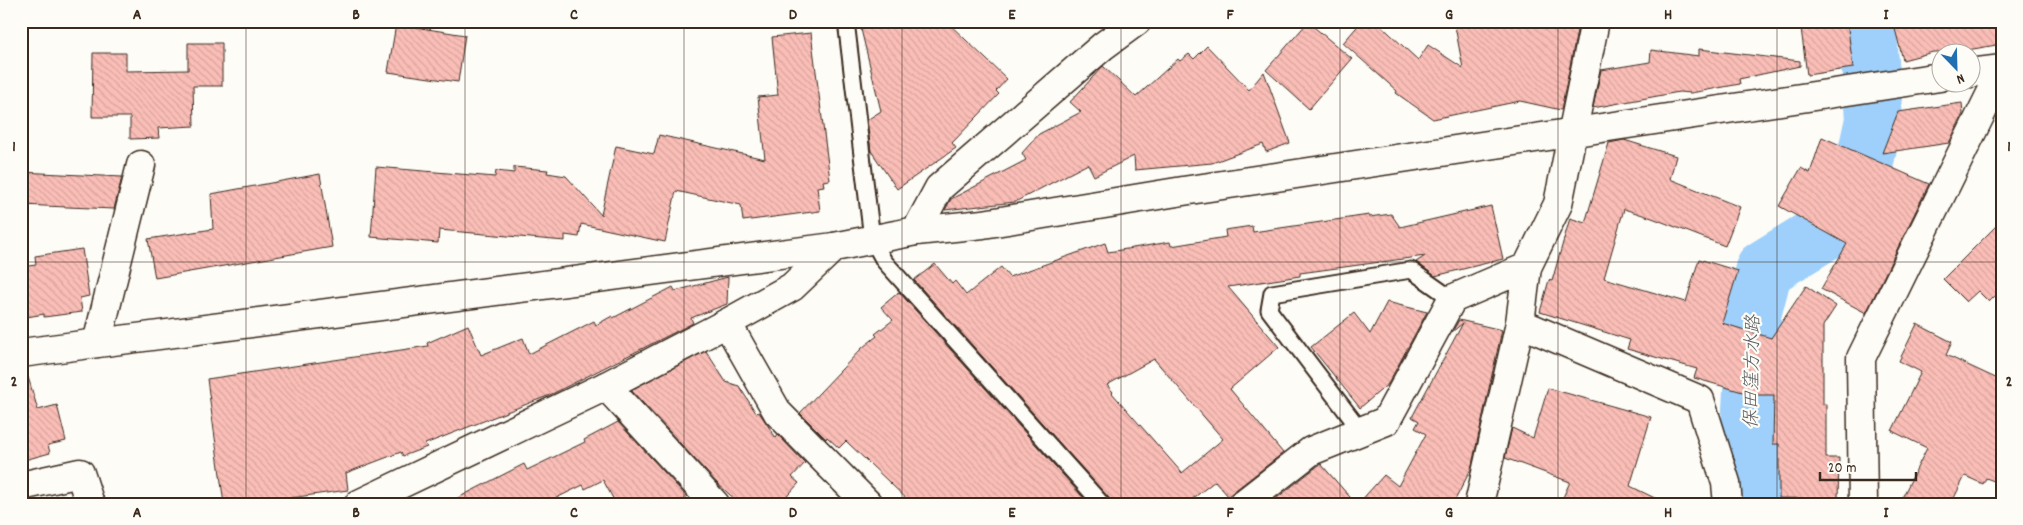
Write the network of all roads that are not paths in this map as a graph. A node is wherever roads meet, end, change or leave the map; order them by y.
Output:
1 (846, 21) edge
2 (1137, 21) edge
3 (1595, 21) edge
4 (2002, 70) edge
5 (1980, 72) edge
6 (1930, 79) edge
7 (1572, 131) junction
8 (142, 165) dead end
9 (916, 232) junction
10 (872, 239) junction
11 (834, 247) junction
12 (1527, 268) junction
13 (1452, 299) junction
14 (727, 323) junction
15 (1520, 323) junction
16 (97, 343) junction
17 (21, 352) edge
18 (606, 386) junction
19 (1361, 431) junction
20 (21, 486) edge
21 (710, 502) edge
22 (90, 504) edge
23 (359, 504) edge
24 (868, 504) edge
25 (1102, 504) edge
26 (1244, 504) edge
27 (1479, 504) edge
28 (1728, 504) edge
29 (1863, 504) edge

1 - 10 lane
2 - 9 street
3 - 7 street
4 - 5 street
4 - 29 street
6 - 7 street
7 - 9 street
7 - 12 street
8 - 16 street
9 - 10 street
10 - 11 street
10 - 25 lane
11 - 14 street
11 - 16 street
12 - 13 street
12 - 15 street
13 - 19 street
13 - 19 lane
14 - 18 street
14 - 24 street
15 - 27 street
15 - 28 street
16 - 17 street
18 - 21 street
18 - 23 street
19 - 26 street
20 - 22 street

